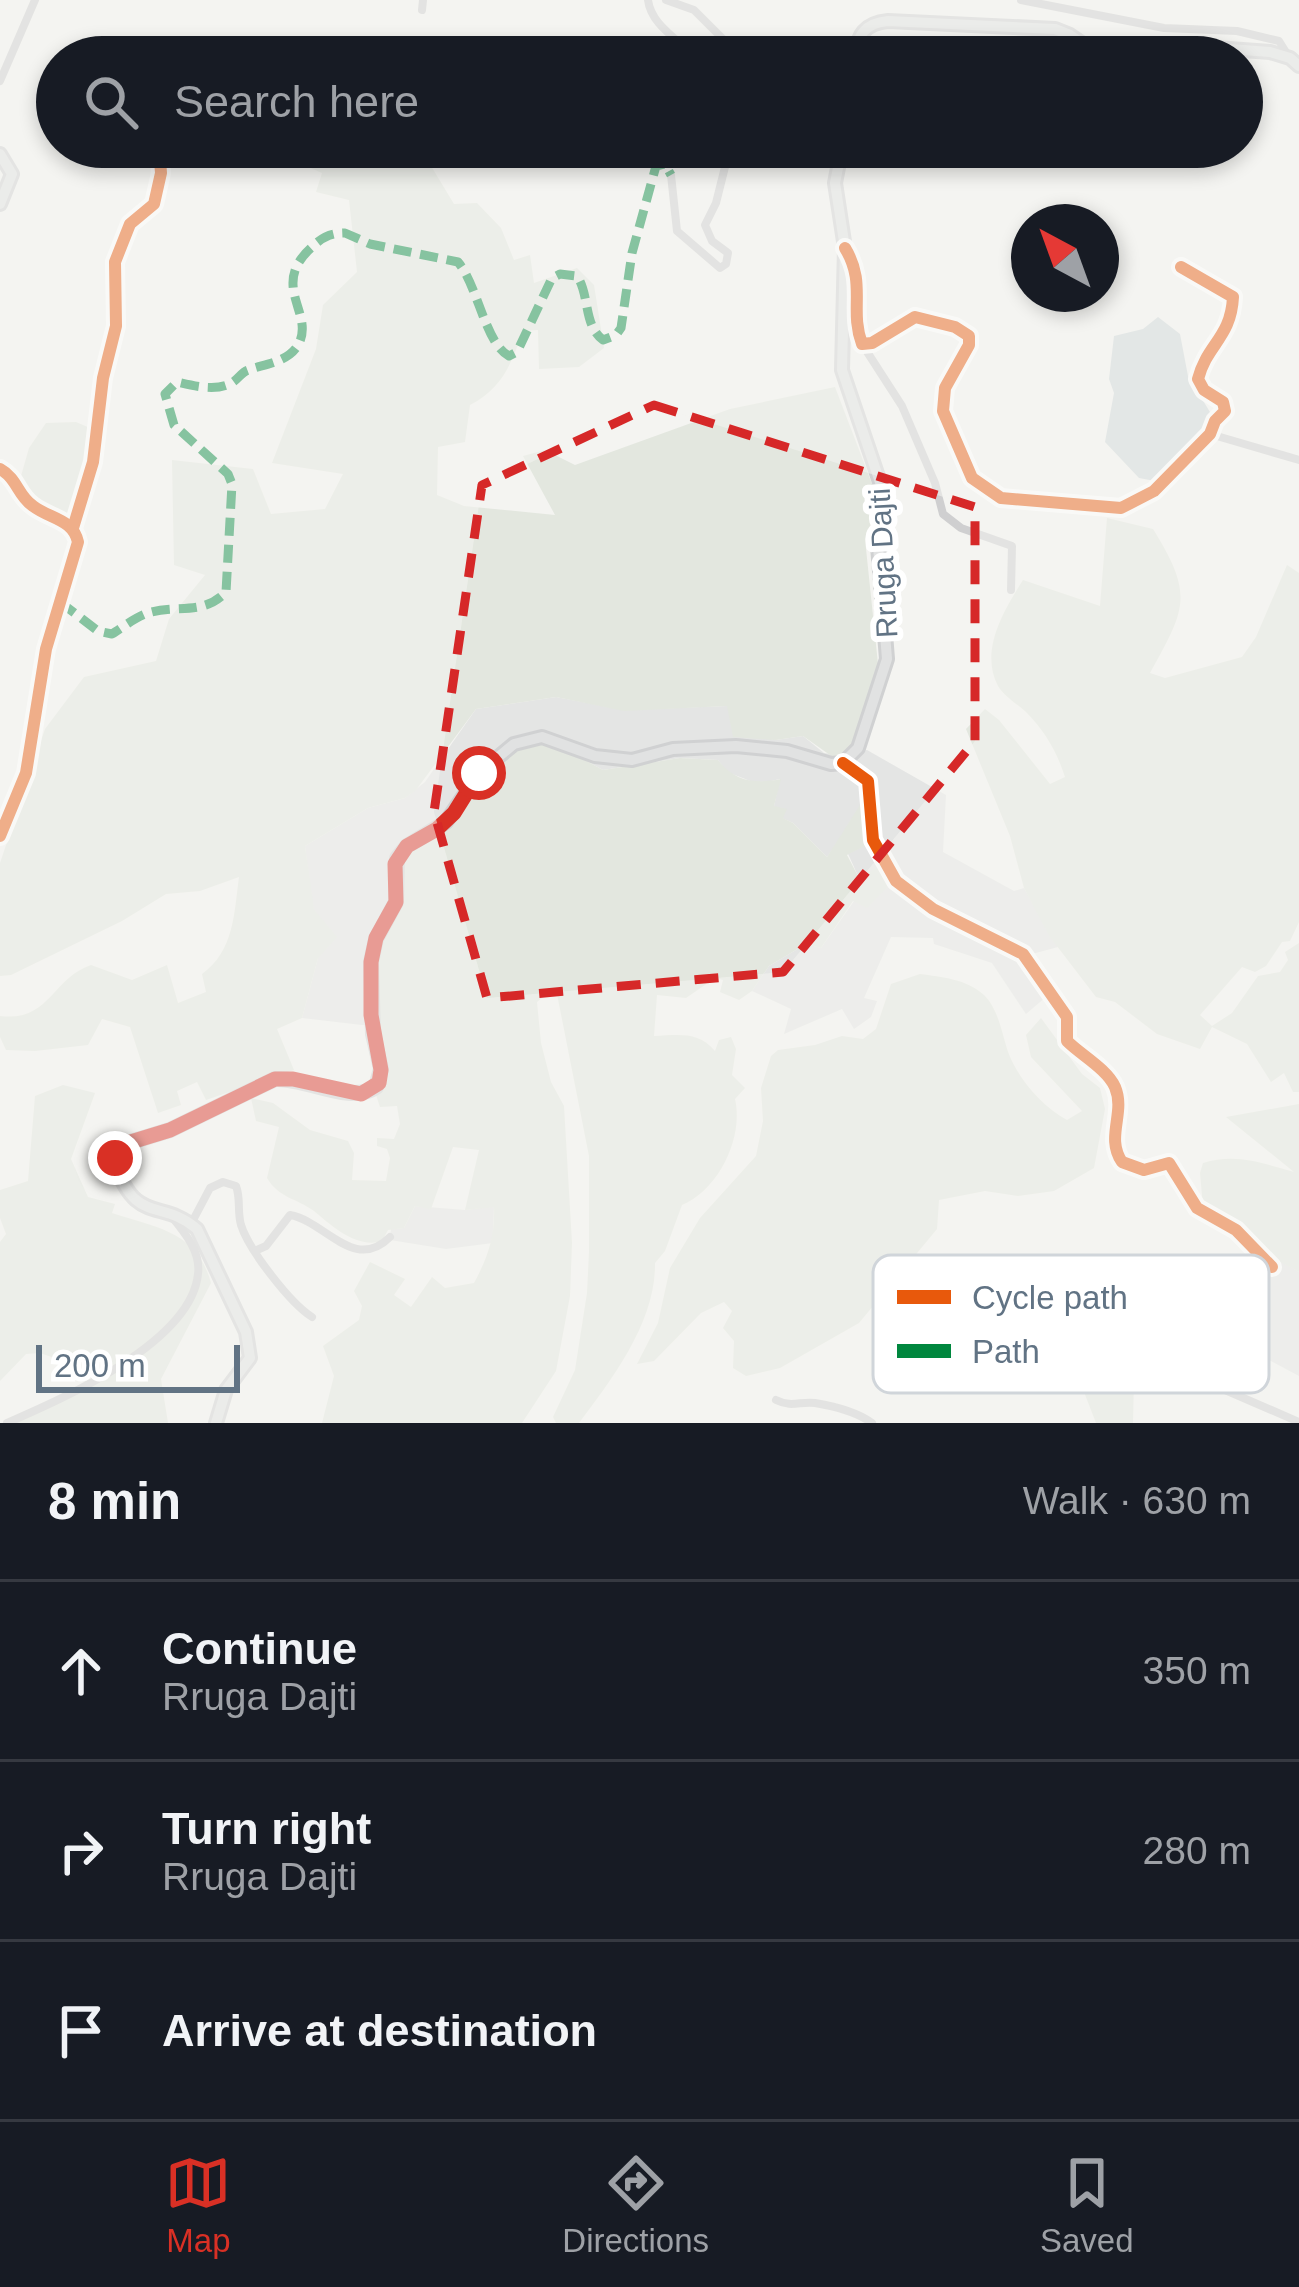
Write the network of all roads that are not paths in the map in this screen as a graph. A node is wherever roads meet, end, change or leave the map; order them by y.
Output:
1 (35, 0) edge
2 (648, 0) edge
3 (666, 0) edge
4 (1022, 0) edge
5 (670, 36) edge
6 (720, 36) edge
7 (860, 36) edge
8 (1071, 36) edge
9 (1258, 36) edge
10 (1263, 37) edge
11 (1263, 51) edge
12 (1294, 62) edge
13 (0, 80) edge
14 (0, 154) edge
15 (160, 168) edge
16 (725, 168) edge
17 (838, 168) edge
18 (671, 176) dead end
19 (0, 204) edge
20 (845, 248) junction
21 (1181, 267) dead end
22 (862, 344) junction
23 (1210, 434) junction
24 (1299, 460) edge
25 (4, 472) edge
26 (0, 488) edge
27 (73, 528) junction
28 (1011, 590) dead end
29 (843, 764) junction
30 (0, 836) edge
31 (172, 1216) junction
32 (191, 1223) junction
33 (390, 1237) dead end
34 (188, 1238) junction
35 (257, 1250) junction
36 (1260, 1255) edge
37 (1269, 1264) edge
38 (1272, 1267) dead end
39 (312, 1317) dead end
40 (1233, 1393) edge
41 (776, 1400) dead end
42 (860, 1416) junction
43 (1299, 1422) edge
44 (7, 1423) edge
45 (216, 1423) edge
46 (848, 1423) edge
47 (872, 1423) edge

1 - 13 street
2 - 5 street
3 - 6 street
4 - 9 street
7 - 8 main road
10 - 12 street
11 - 12 main road
14 - 19 main road
15 - 27 street
16 - 18 street
17 - 20 main road, Rruga Dajti
20 - 22 street
20 - 29 main road, Rruga Dajti
21 - 23 street
22 - 23 street
22 - 28 street
23 - 24 street
25 - 26 street
25 - 27 main road
27 - 30 main road
29 - 31 main road
29 - 36 street
31 - 32 main road
31 - 34 street
32 - 34 street
32 - 35 street
32 - 45 main road
33 - 35 street
34 - 44 street
35 - 39 street
37 - 38 street
40 - 43 street
41 - 42 street
42 - 46 street
42 - 47 street

